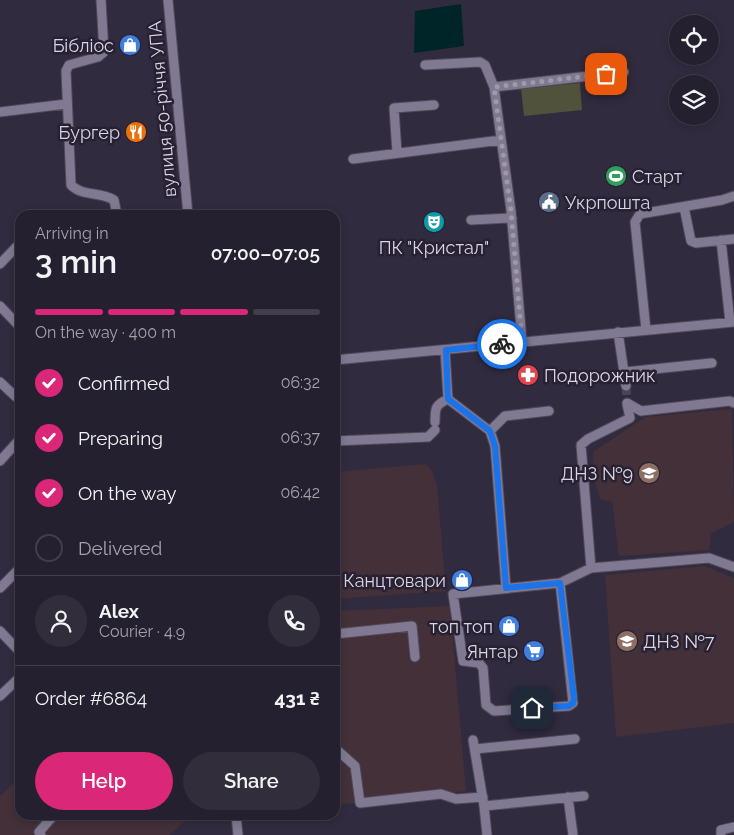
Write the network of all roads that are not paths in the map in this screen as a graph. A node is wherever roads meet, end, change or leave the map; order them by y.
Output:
1 (101, 0) edge
2 (168, 0) edge
3 (424, 65) dead end
4 (624, 72) dead end
5 (494, 87) junction
6 (66, 104) junction
7 (434, 105) dead end
8 (0, 112) edge
9 (501, 140) junction
10 (397, 153) junction
11 (353, 159) dead end
12 (734, 196) edge
13 (684, 207) junction
14 (114, 210) edge
15 (188, 210) edge
16 (512, 218) junction
17 (471, 220) dead end
18 (734, 239) edge
19 (721, 240) junction
20 (15, 248) edge
21 (0, 264) edge
22 (0, 306) edge
23 (15, 322) edge
24 (732, 322) edge
25 (646, 330) junction
26 (618, 332) junction
27 (522, 341) junction
28 (446, 350) junction
29 (340, 360) edge
30 (712, 363) dead end
31 (625, 372) junction
32 (0, 382) edge
33 (626, 386) tunnel mouth
34 (15, 394) edge
35 (448, 399) junction
36 (734, 403) edge
37 (549, 412) dead end
38 (490, 431) junction
39 (340, 441) edge
40 (15, 444) edge
41 (0, 460) edge
42 (734, 567) edge
43 (591, 568) junction
44 (15, 573) edge
45 (560, 583) junction
46 (0, 588) edge
47 (506, 588) junction
48 (0, 631) edge
49 (340, 633) edge
50 (15, 647) edge
51 (415, 657) dead end
52 (15, 682) edge
53 (0, 696) edge
54 (575, 739) dead end
55 (340, 752) edge
56 (584, 796) dead end
57 (568, 797) junction
58 (484, 801) junction
59 (50, 820) edge
60 (236, 820) edge
61 (734, 827) edge
62 (41, 835) edge
63 (238, 835) edge
64 (487, 835) edge
65 (573, 835) edge
66 (721, 835) edge

1 - 6 street
2 - 15 street, вулиця 50-річчя УПА
3 - 5 street
4 - 5 street
5 - 9 street
6 - 8 street
6 - 14 street
7 - 10 street
9 - 10 street
9 - 16 street
10 - 11 street
12 - 13 street
13 - 19 street
13 - 25 street
16 - 17 street
16 - 27 street
18 - 19 street
19 - 24 street
20 - 21 street
22 - 23 street
24 - 25 street
25 - 26 street
26 - 27 street
26 - 31 street
27 - 28 street
28 - 29 street
28 - 35 street
30 - 31 street
31 - 33 street
32 - 34 street
35 - 38 street
35 - 39 street
36 - 43 street
37 - 38 street
38 - 47 street
40 - 41 street
42 - 43 street
43 - 45 street
44 - 46 street
45 - 47 street
45 - 47 street
48 - 50 street
49 - 51 street
52 - 53 street
54 - 58 street
55 - 58 street
56 - 57 street
57 - 58 street
57 - 65 street
58 - 64 street
59 - 62 street
60 - 63 street
61 - 66 street

